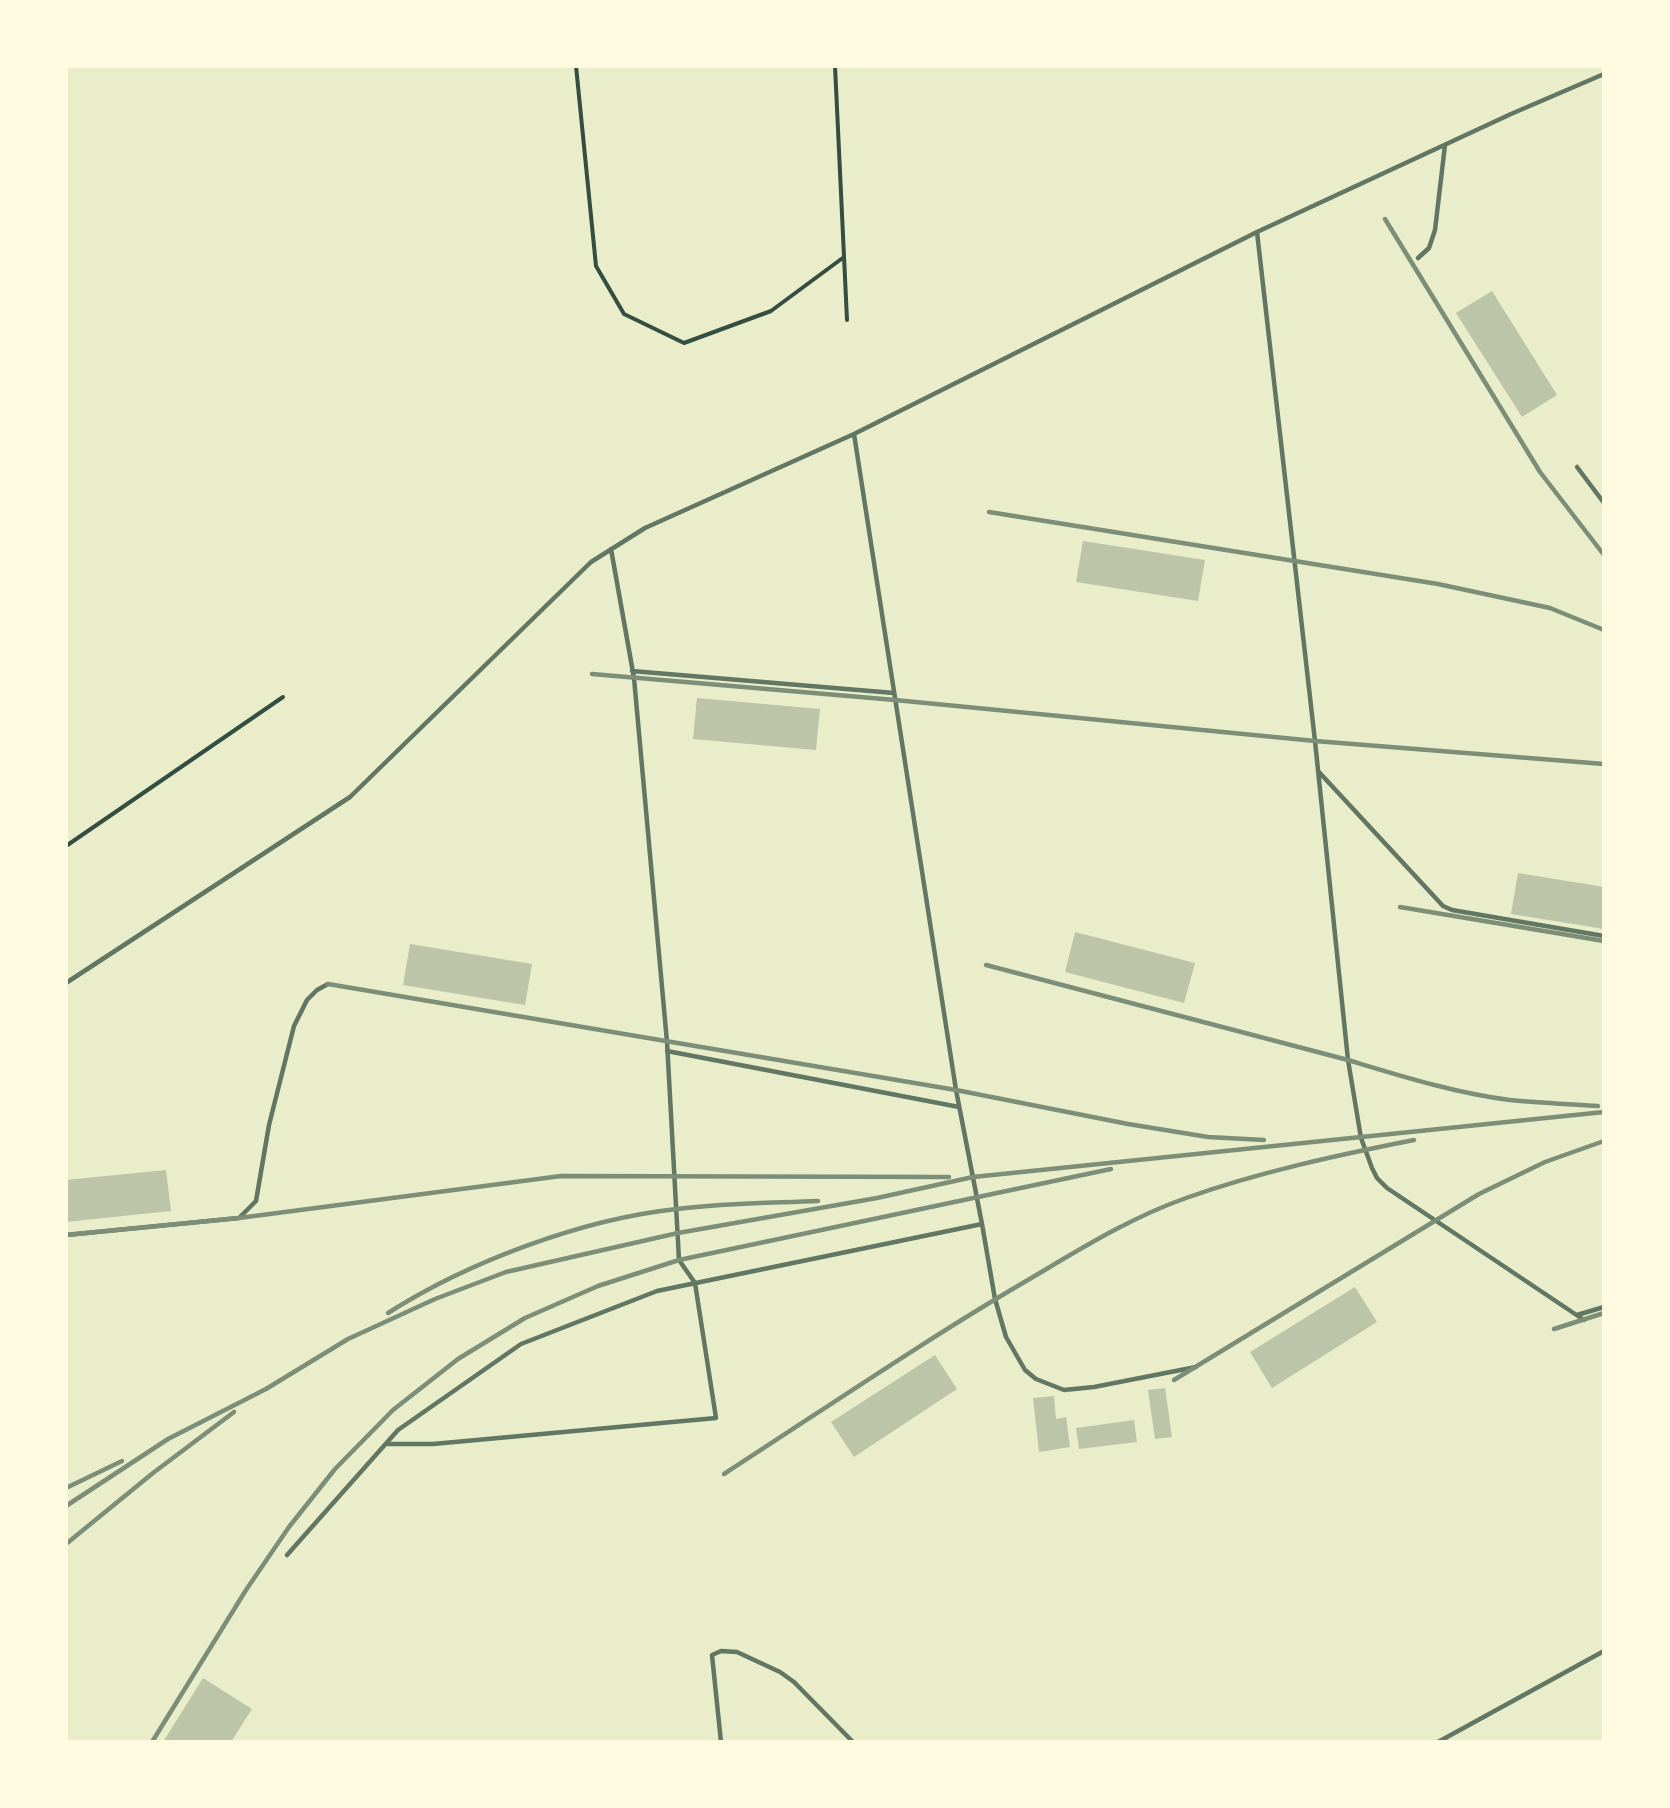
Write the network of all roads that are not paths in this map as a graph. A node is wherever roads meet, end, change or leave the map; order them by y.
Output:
1 (1604, 74) edge
2 (1445, 145) junction
3 (1257, 232) junction
4 (1418, 258) dead end
5 (854, 434) junction
6 (1577, 467) dead end
7 (1604, 503) edge
8 (611, 549) junction
9 (632, 671) junction
10 (894, 693) junction
11 (1318, 771) junction
12 (1604, 936) edge
13 (66, 983) edge
14 (328, 984) dead end
15 (667, 1052) junction
16 (959, 1107) junction
17 (982, 1224) junction
18 (66, 1235) edge
19 (695, 1283) junction
20 (1604, 1306) edge
21 (1577, 1316) junction
22 (1584, 1320) dead end
23 (1196, 1367) dead end
24 (387, 1444) junction
25 (287, 1555) dead end
26 (1604, 1651) edge
27 (721, 1742) edge
28 (853, 1742) edge
29 (1438, 1742) edge

1 - 2 lane
2 - 3 lane
2 - 4 lane
3 - 5 lane
3 - 11 lane
5 - 8 lane
5 - 10 lane
6 - 7 lane
8 - 9 lane
8 - 13 lane
9 - 10 lane
9 - 15 lane
10 - 16 lane
11 - 12 lane
11 - 21 lane
14 - 18 lane
15 - 16 lane
15 - 19 lane
16 - 17 lane
17 - 19 lane
17 - 23 lane
19 - 24 lane
19 - 24 lane
20 - 21 lane
21 - 22 lane
24 - 25 lane
26 - 29 lane
27 - 28 lane

